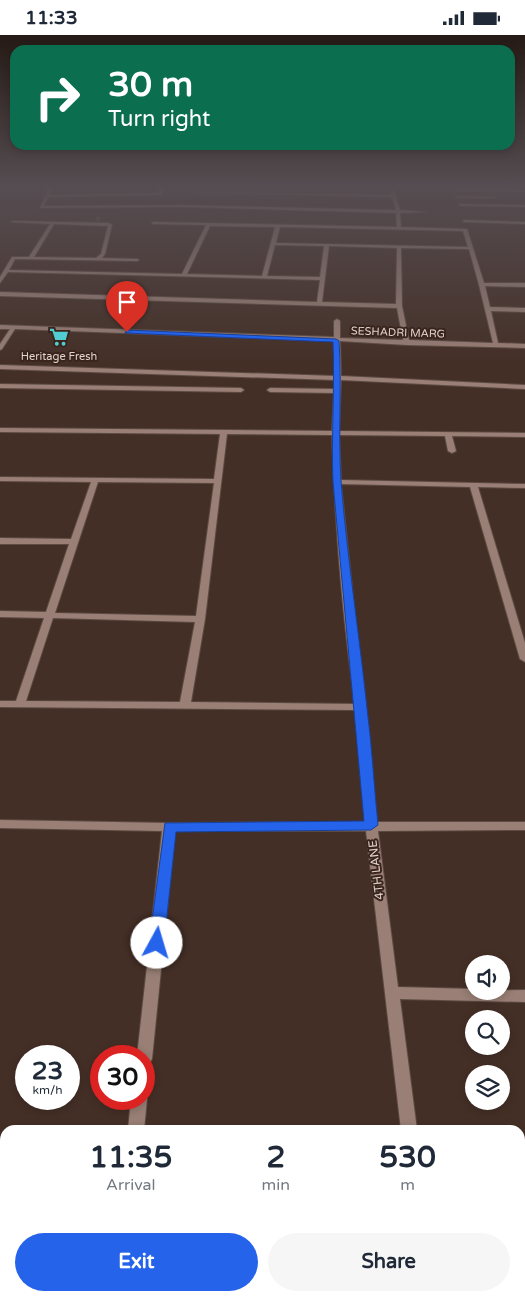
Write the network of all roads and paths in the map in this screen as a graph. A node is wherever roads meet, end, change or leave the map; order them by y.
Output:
1 (37, 247) edge
2 (105, 247) edge
3 (197, 247) edge
4 (272, 247) edge
5 (327, 247) edge
6 (399, 247) edge
7 (437, 247) edge
8 (470, 248) joint
9 (30, 258) junction
10 (97, 260) junction
11 (137, 260) dead end
12 (6, 271) junction
13 (184, 275) junction
14 (264, 278) junction
15 (322, 279) junction
16 (0, 282) edge
17 (482, 284) junction
18 (525, 285) edge
19 (0, 294) edge
20 (319, 303) junction
21 (399, 306) junction
22 (488, 309) junction
23 (525, 310) edge
24 (337, 321) dead end
25 (0, 327) edge
26 (14, 327) junction
27 (336, 341) junction
28 (407, 343) junction
29 (496, 345) junction
30 (525, 346) edge
31 (0, 348) edge
32 (0, 367) edge
33 (338, 378) junction
34 (90, 379) junction
35 (0, 387) edge
36 (525, 387) edge
37 (270, 390) dead end
38 (242, 391) dead end
39 (338, 391) junction
40 (0, 430) edge
41 (224, 432) junction
42 (335, 432) junction
43 (448, 434) junction
44 (525, 435) edge
45 (452, 451) dead end
46 (0, 479) edge
47 (95, 480) junction
48 (218, 481) junction
49 (337, 482) junction
50 (473, 485) junction
51 (525, 486) edge
52 (0, 541) edge
53 (74, 542) junction
54 (0, 614) edge
55 (49, 615) junction
56 (200, 619) junction
57 (525, 659) edge
58 (0, 704) edge
59 (20, 704) junction
60 (185, 706) junction
61 (361, 707) junction
62 (0, 824) edge
63 (371, 825) junction
64 (525, 826) edge
65 (170, 827) junction
66 (391, 993) junction
67 (525, 996) edge
68 (146, 1045) edge
69 (138, 1110) edge
70 (136, 1125) edge
71 (408, 1125) edge

1 - 9 street
2 - 10 street
3 - 13 street
4 - 14 street
5 - 15 street
6 - 21 street
7 - 8 street
8 - 17 street
9 - 10 street
9 - 12 street
10 - 11 street
12 - 13 street
12 - 16 street
13 - 14 street
14 - 15 street
15 - 20 street
17 - 18 street
17 - 22 street
19 - 20 street
20 - 21 street
21 - 28 street
22 - 23 street
22 - 29 street
24 - 27 street, 4TH LANE
25 - 26 street, SESHADRI MARG
26 - 27 street, SESHADRI MARG
26 - 31 street
27 - 28 street, SESHADRI MARG
27 - 33 street, 4TH LANE
28 - 29 street, SESHADRI MARG
29 - 30 street, SESHADRI MARG
32 - 34 street
33 - 34 street
33 - 36 street
33 - 39 street, 4TH LANE
34 - 35 street
34 - 38 street
37 - 39 street
39 - 42 street, 4TH LANE
40 - 41 street
41 - 42 street
41 - 48 street
42 - 43 street
42 - 49 street, 4TH LANE
43 - 44 street
43 - 45 street
46 - 47 street
47 - 48 street
47 - 53 street
48 - 56 street
49 - 50 street
49 - 61 street, 4TH LANE
50 - 51 street
50 - 57 street
52 - 53 street
53 - 55 street
54 - 55 street
55 - 56 street
55 - 59 street
56 - 60 street
58 - 59 street
59 - 60 street
60 - 61 street
61 - 63 street, 4TH LANE
62 - 65 street
63 - 64 street
63 - 65 street
63 - 66 street, 4TH LANE
65 - 68 street
66 - 67 street
66 - 71 street, 4TH LANE
69 - 70 street

